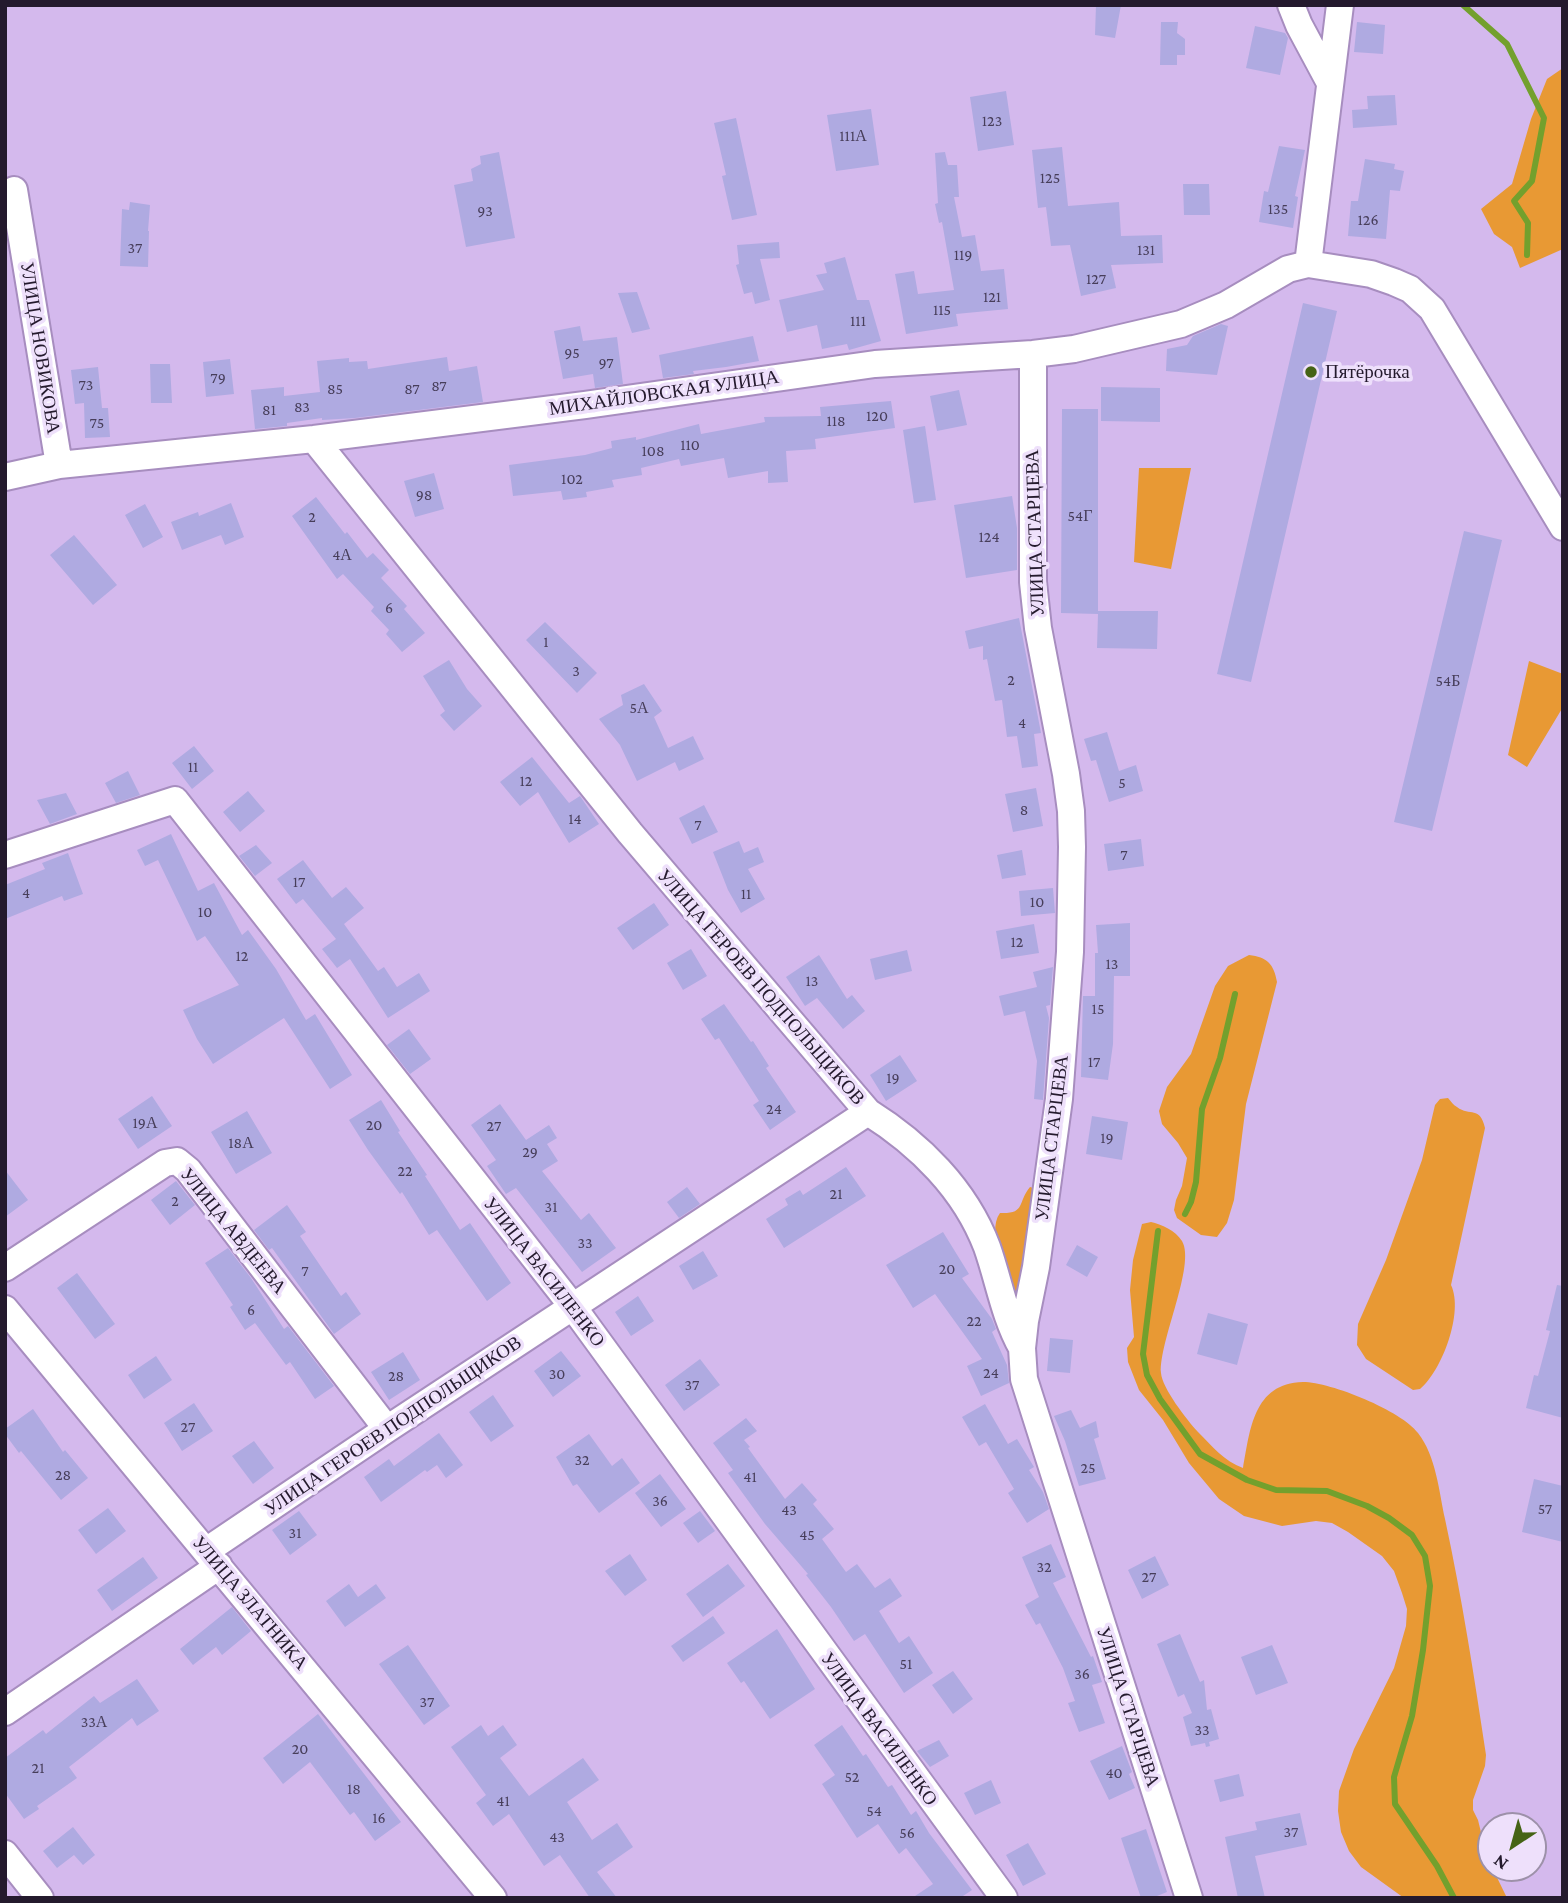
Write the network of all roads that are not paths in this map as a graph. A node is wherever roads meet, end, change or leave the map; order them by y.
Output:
1 (1291, 5) edge
2 (1340, 5) edge
3 (1329, 80) junction
4 (14, 190) dead end
5 (1308, 264) junction
6 (1032, 354) junction
7 (314, 439) junction
8 (59, 465) junction
9 (5, 477) edge
10 (1563, 527) edge
11 (5, 855) edge
12 (868, 1112) junction
13 (5, 1268) edge
14 (572, 1307) junction
15 (5, 1310) edge
16 (1022, 1348) junction
17 (387, 1429) junction
18 (213, 1559) junction
19 (5, 1712) edge
20 (5, 1854) edge
21 (40, 1898) edge
22 (493, 1898) edge
23 (1004, 1898) edge
24 (1189, 1898) edge

1 - 3 street
2 - 3 street
3 - 5 street
4 - 8 street, УЛИЦА НОВИКОВА
5 - 6 street, МИХАЙЛОВСКАЯ УЛИЦА
5 - 10 street, МИХАЙЛОВСКАЯ УЛИЦА
6 - 7 street, МИХАЙЛОВСКАЯ УЛИЦА
6 - 16 street, УЛИЦА СТАРЦЕВА
7 - 8 street, МИХАЙЛОВСКАЯ УЛИЦА
7 - 12 street, УЛИЦА ГЕРОЕВ ПОДПОЛЬЩИКОВ
8 - 9 street, МИХАЙЛОВСКАЯ УЛИЦА
11 - 14 street, УЛИЦА ВАСИЛЕНКО
12 - 14 street, УЛИЦА ГЕРОЕВ ПОДПОЛЬЩИКОВ
12 - 16 street
13 - 17 street, УЛИЦА АВДЕЕВА
14 - 17 street, УЛИЦА ГЕРОЕВ ПОДПОЛЬЩИКОВ
14 - 23 street, УЛИЦА ВАСИЛЕНКО
15 - 18 street, УЛИЦА ЗЛАТНИКА
16 - 24 street, УЛИЦА СТАРЦЕВА
17 - 18 street, УЛИЦА ГЕРОЕВ ПОДПОЛЬЩИКОВ
18 - 19 street, УЛИЦА ГЕРОЕВ ПОДПОЛЬЩИКОВ
18 - 22 street, УЛИЦА ЗЛАТНИКА
20 - 21 street

